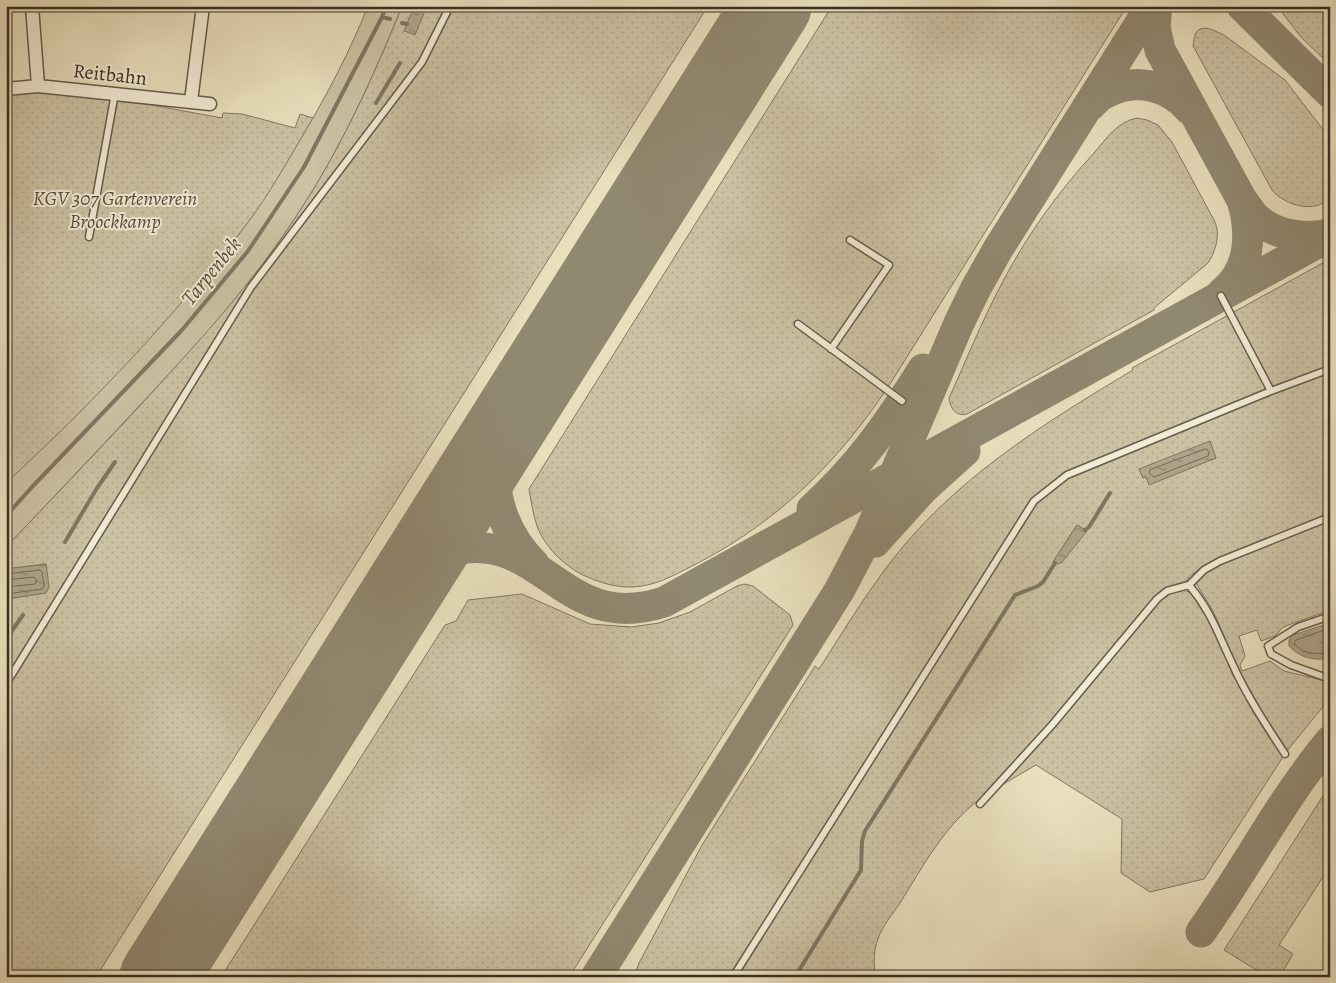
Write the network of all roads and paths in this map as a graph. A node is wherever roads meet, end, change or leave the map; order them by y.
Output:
1 (32, 6) edge
2 (202, 6) edge
3 (450, 6) edge
4 (38, 86) junction
5 (6, 88) edge
6 (115, 93) junction
7 (191, 101) junction
8 (210, 104) dead end
9 (90, 237) dead end
10 (850, 240) dead end
11 (1220, 296) dead end
12 (798, 324) dead end
13 (831, 349) junction
14 (1330, 368) edge
15 (1271, 391) junction
16 (902, 401) dead end
17 (1330, 517) edge
18 (1189, 585) junction
19 (1330, 616) edge
20 (1330, 678) edge
21 (6, 684) edge
22 (1285, 754) dead end
23 (980, 804) dead end
24 (734, 977) edge

1 - 4 street
2 - 7 street
3 - 21 lane
4 - 5 street, Reitbahn
4 - 6 street, Reitbahn
6 - 7 street, Reitbahn
6 - 9 lane
7 - 8 street, Reitbahn
10 - 13 lane
11 - 15 lane
12 - 13 lane
13 - 16 lane
14 - 15 lane
15 - 24 lane
17 - 18 lane
18 - 22 lane
18 - 23 lane
19 - 20 lane

